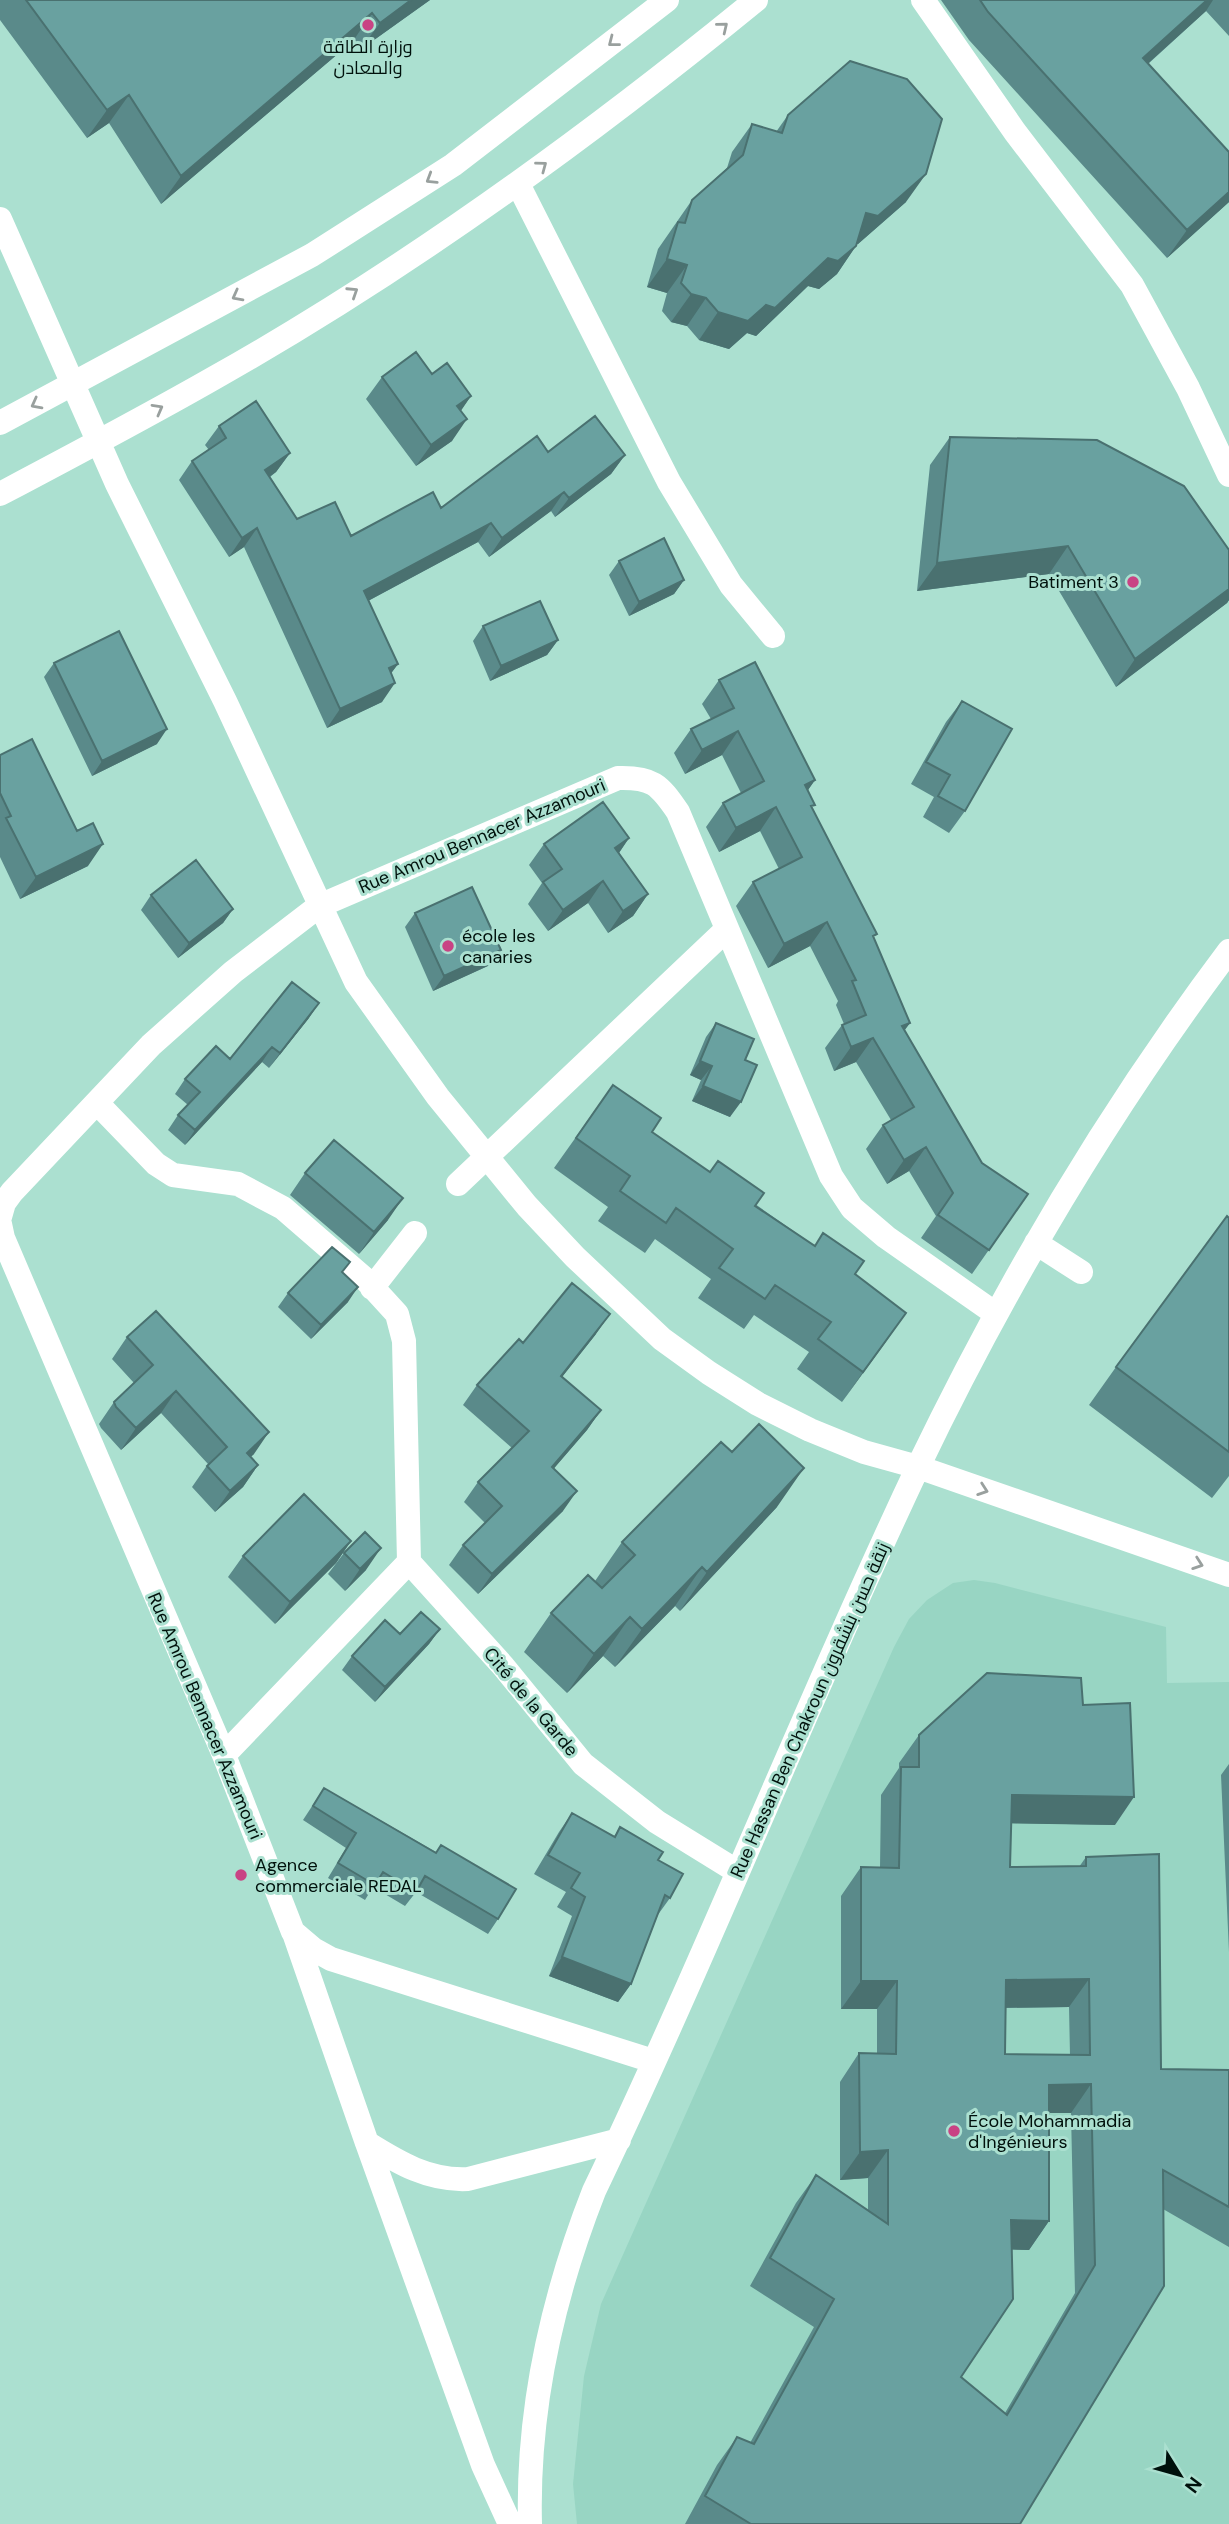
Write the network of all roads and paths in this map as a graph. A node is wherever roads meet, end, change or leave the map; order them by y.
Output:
1 (667, 0) edge
2 (756, 0) edge
3 (923, 0) edge
4 (518, 184) junction
5 (0, 219) edge
6 (71, 385) junction
7 (0, 423) edge
8 (98, 442) junction
9 (1229, 475) edge
10 (0, 494) edge
11 (773, 636) dead end
12 (320, 906) junction
13 (726, 930) junction
14 (1229, 951) edge
15 (99, 1104) junction
16 (486, 1157) junction
17 (458, 1184) dead end
18 (0, 1217) edge
19 (0, 1224) edge
20 (415, 1233) dead end
21 (1036, 1243) junction
22 (1081, 1272) dead end
23 (372, 1288) junction
24 (996, 1314) junction
25 (918, 1467) junction
26 (409, 1562) junction
27 (1229, 1575) edge
28 (224, 1755) junction
29 (738, 1872) junction
30 (293, 1932) junction
31 (653, 2062) junction
32 (619, 2140) junction
33 (367, 2143) junction
34 (510, 2524) edge
35 (530, 2524) edge

1 -> 6 street
4 -> 2 street
3 - 9 street
8 -> 4 street
4 - 11 street
5 - 6 street
6 -> 7 street
6 - 8 street
8 - 10 street
8 - 12 street
12 - 13 street, Rue Amrou Bennacer Azzamouri
12 - 15 street, Rue Amrou Bennacer Azzamouri
12 - 16 street
13 - 16 street
13 - 24 street, Rue Amrou Bennacer Azzamouri
14 - 21 street, Rue Hassan Ben Chakroun زنقة حسن بنشقرون
15 - 18 street, Rue Amrou Bennacer Azzamouri
15 - 23 street
16 - 17 street
16 - 25 street
19 - 28 street, Rue Amrou Bennacer Azzamouri
20 - 23 street
21 - 22 street
21 - 24 street, Rue Hassan Ben Chakroun زنقة حسن بنشقرون
23 - 26 street
24 - 25 street, Rue Hassan Ben Chakroun زنقة حسن بنشقرون
25 -> 27 street
25 - 29 street, Rue Hassan Ben Chakroun زنقة حسن بنشقرون
26 - 28 street
26 - 29 street, Cité de la Garde
28 - 30 street, Rue Amrou Bennacer Azzamouri
29 - 31 street, Rue Hassan Ben Chakroun زنقة حسن بنشقرون
30 - 31 street
30 - 33 street, Rue Amrou Bennacer Azzamouri
31 - 32 street, Rue Hassan Ben Chakroun زنقة حسن بنشقرون
32 - 33 street
32 - 35 street, Rue Hassan Ben Chakroun زنقة حسن بنشقرون
33 - 34 street, Rue Amrou Bennacer Azzamouri

